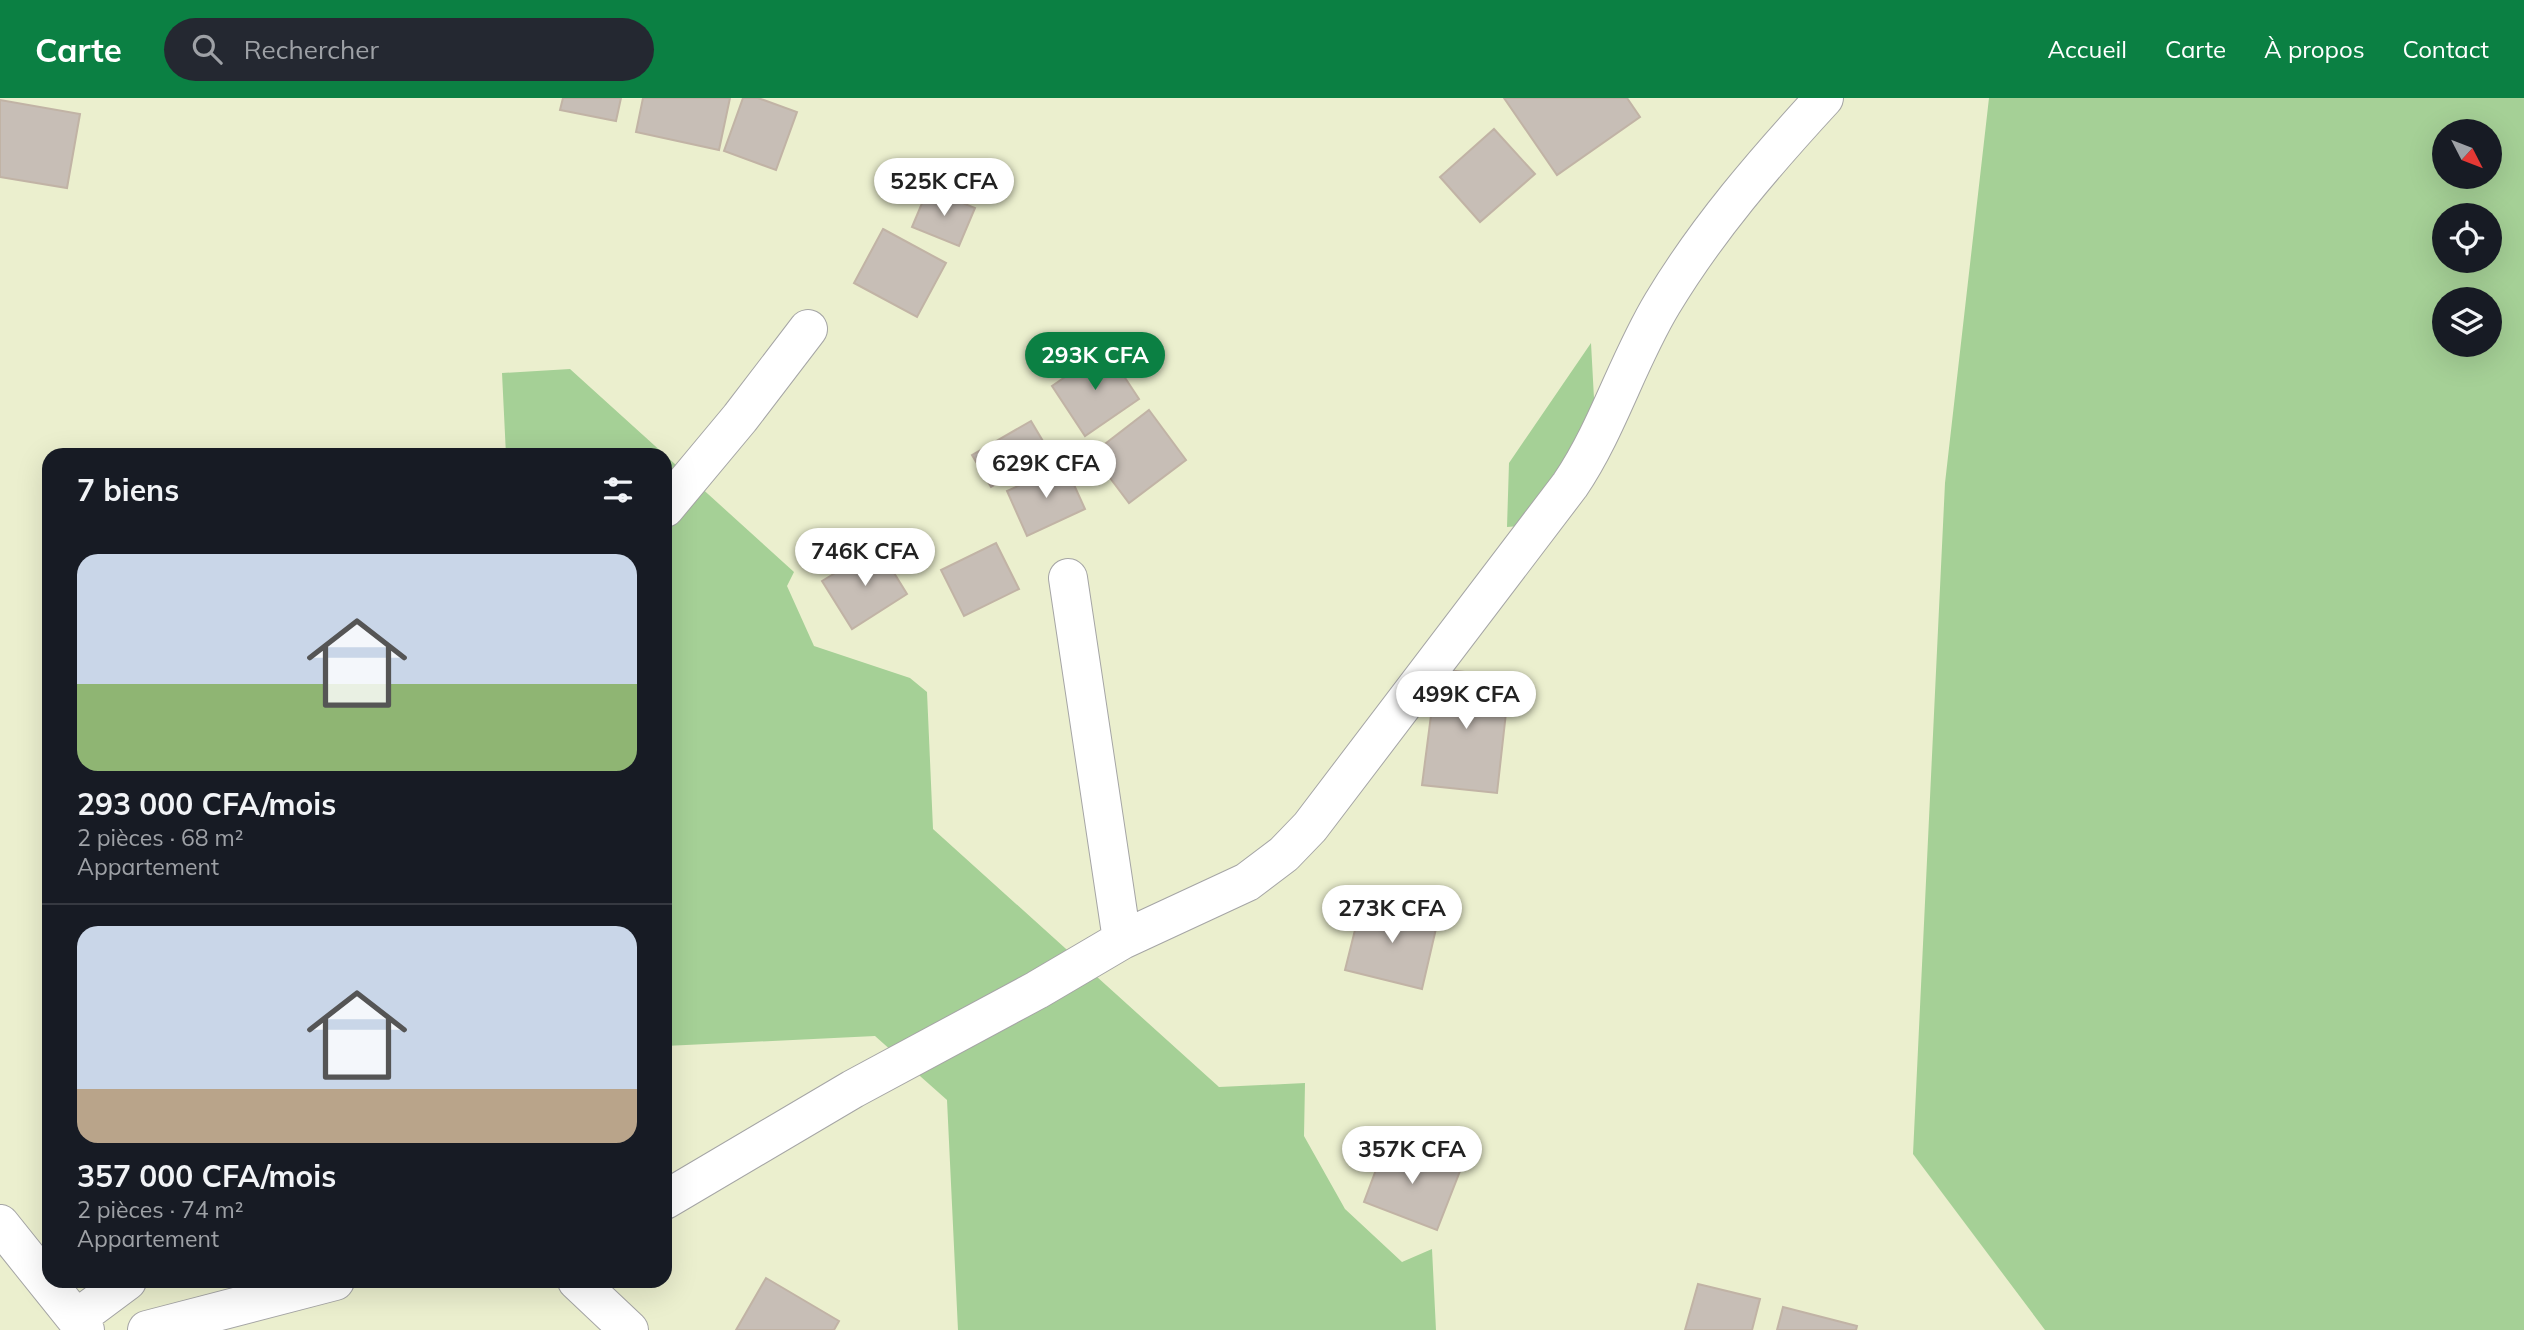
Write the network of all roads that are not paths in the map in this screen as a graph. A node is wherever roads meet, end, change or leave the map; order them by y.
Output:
1 (1824, 98) edge
2 (808, 329) dead end
3 (672, 500) edge
4 (1068, 578) dead end
5 (1122, 940) junction
6 (672, 1196) edge
7 (0, 1224) edge
8 (42, 1277) edge
9 (51, 1288) edge
10 (120, 1288) edge
11 (308, 1288) edge
12 (584, 1288) edge
13 (80, 1325) edge
14 (147, 1330) edge
15 (629, 1330) edge

1 - 5 street
2 - 3 street
4 - 5 street
5 - 6 street
7 - 8 street
9 - 13 street
10 - 13 street
11 - 14 street
12 - 15 street

